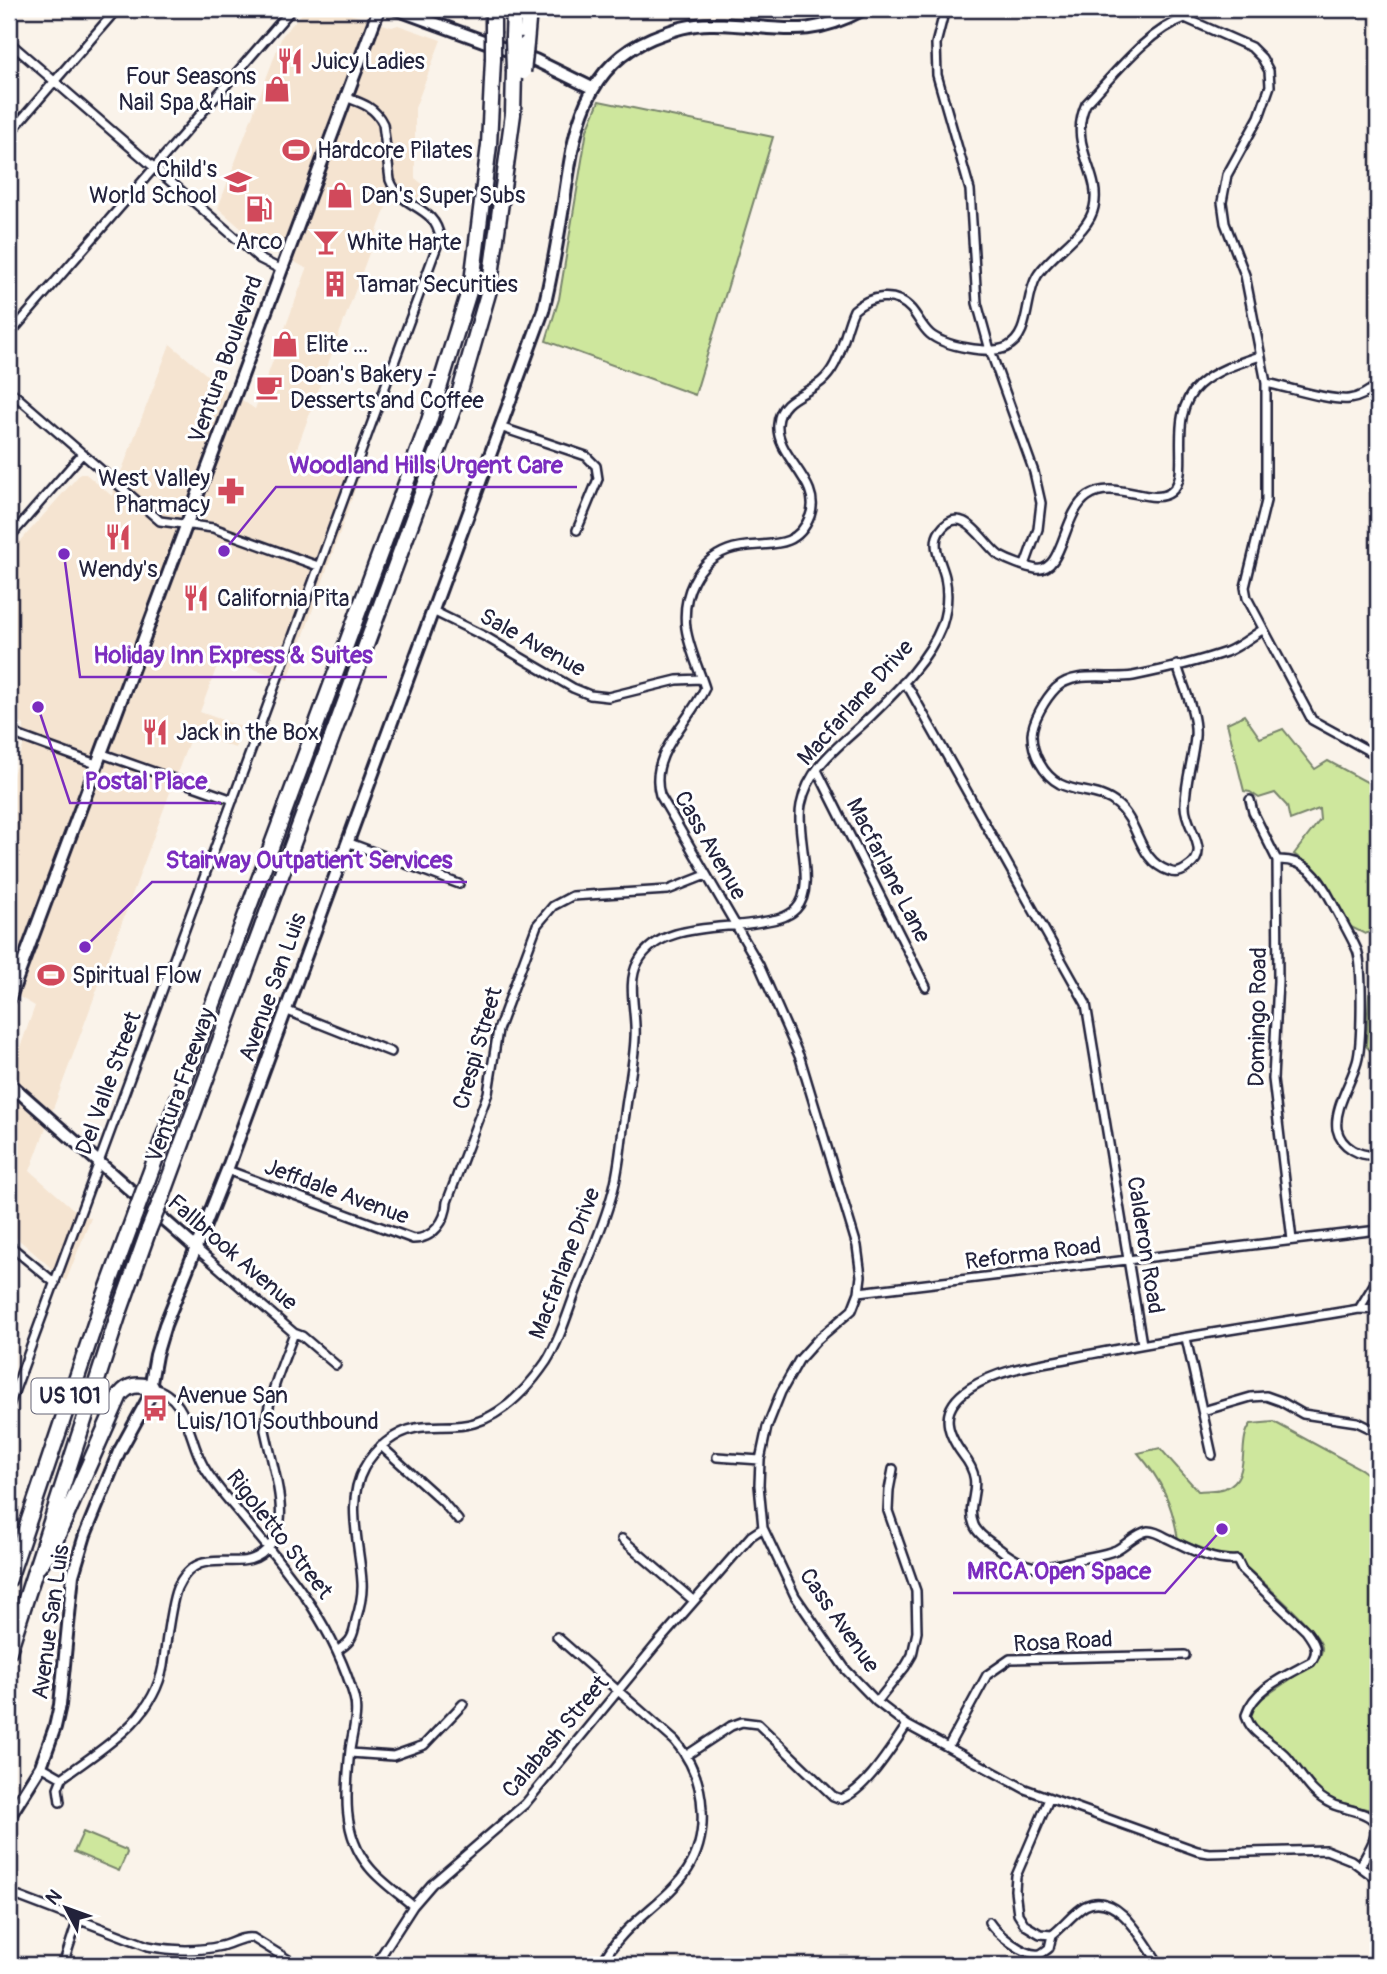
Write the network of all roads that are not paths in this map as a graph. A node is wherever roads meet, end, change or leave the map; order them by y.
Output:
1 (117, 9) edge
2 (292, 9) edge
3 (379, 9) edge
4 (396, 9) edge
5 (493, 9) edge
6 (514, 9) edge
7 (529, 9) edge
8 (864, 9) edge
9 (945, 9) edge
10 (1187, 9) edge
11 (1185, 18) junction
12 (520, 40) junction
13 (9, 42) edge
14 (54, 81) junction
15 (592, 88) junction
16 (344, 97) junction
17 (9, 134) edge
18 (153, 167) junction
19 (280, 269) junction
20 (9, 335) edge
21 (990, 350) junction
22 (1260, 356) junction
23 (1266, 383) junction
24 (1378, 384) edge
25 (9, 390) edge
26 (500, 426) junction
27 (82, 454) junction
28 (185, 526) junction
29 (577, 530) dead end
30 (9, 538) edge
31 (1024, 565) junction
32 (318, 566) junction
33 (433, 611) junction
34 (1262, 630) junction
35 (1177, 665) junction
36 (700, 679) junction
37 (903, 683) junction
38 (9, 730) edge
39 (100, 752) junction
40 (1378, 756) edge
41 (96, 764) junction
42 (817, 769) junction
43 (233, 800) junction
44 (1250, 800) dead end
45 (347, 842) junction
46 (1277, 860) junction
47 (706, 875) junction
48 (460, 884) dead end
49 (735, 926) junction
50 (926, 987) dead end
51 (9, 1000) edge
52 (285, 1010) junction
53 (391, 1052) dead end
54 (9, 1083) edge
55 (1378, 1154) edge
56 (99, 1163) junction
57 (227, 1170) junction
58 (1378, 1230) edge
59 (433, 1232) joint
60 (1292, 1240) junction
61 (9, 1245) edge
62 (197, 1249) junction
63 (1130, 1260) junction
64 (1378, 1279) edge
65 (55, 1283) junction
66 (859, 1292) junction
67 (1359, 1309) junction
68 (1378, 1310) edge
69 (293, 1333) junction
70 (1186, 1338) junction
71 (1142, 1343) junction
72 (336, 1365) dead end
73 (151, 1387) junction
74 (9, 1406) edge
75 (1203, 1411) junction
76 (1378, 1432) edge
77 (381, 1446) junction
78 (1212, 1455) dead end
79 (717, 1457) dead end
80 (760, 1460) junction
81 (893, 1469) dead end
82 (458, 1520) dead end
83 (764, 1528) junction
84 (622, 1539) dead end
85 (269, 1548) junction
86 (32, 1576) junction
87 (9, 1579) edge
88 (694, 1601) junction
89 (557, 1637) dead end
90 (9, 1651) edge
91 (337, 1651) junction
92 (1185, 1655) dead end
93 (619, 1691) junction
94 (877, 1702) junction
95 (463, 1704) dead end
96 (907, 1725) junction
97 (948, 1747) junction
98 (350, 1753) junction
99 (687, 1755) junction
100 (41, 1766) junction
101 (62, 1778) junction
102 (1049, 1799) junction
103 (60, 1802) dead end
104 (9, 1817) edge
105 (1361, 1865) junction
106 (1378, 1880) edge
107 (9, 1893) edge
108 (413, 1906) junction
109 (78, 1919) junction
110 (989, 1922) dead end
111 (1052, 1935) junction
112 (63, 1965) edge
113 (297, 1965) edge
114 (375, 1965) edge
115 (601, 1965) edge
116 (1160, 1965) edge
117 (1228, 1965) edge
118 (1242, 1965) edge

1 - 14 street
2 - 18 street
3 - 16 street, Ventura Boulevard
4 - 15 street
5 - 87 highway, Ventura Freeway / US 101, bridge
6 - 12 highway, Ventura Freeway / US 101
7 - 12 highway
8 - 15 street, Avenue San Luis
9 - 21 street
10 - 11 street
11 - 21 street
11 - 22 street
12 - 86 highway, Ventura Freeway / US 101, bridge
13 - 14 street
14 - 17 street
14 - 18 street
15 - 26 street, Avenue San Luis
16 - 19 street, Ventura Boulevard
16 - 32 street, Del Valle Street
18 - 19 street
18 - 20 street
19 - 28 street, Ventura Boulevard
21 - 31 street
21 - 36 street, Cass Avenue
22 - 23 street
22 - 31 street
23 - 24 street
23 - 34 street
25 - 27 street
26 - 29 street
26 - 33 street, Avenue San Luis
27 - 28 street
27 - 30 street
28 - 32 street
28 - 39 street, Ventura Boulevard
31 - 37 street, Macfarlane Drive
32 - 43 street, Del Valle Street
33 - 36 street, Sale Avenue
33 - 45 street, Avenue San Luis
34 - 35 street
34 - 40 street
35 - 35 street
36 - 47 street, Cass Avenue
37 - 42 street, Macfarlane Drive
37 - 63 street, Calderon Road
38 - 41 street
39 - 41 street, Ventura Boulevard
39 - 43 street
41 - 51 street, Ventura Boulevard
42 - 49 street, Macfarlane Drive
42 - 50 street, Macfarlane Lane
43 - 56 street, Del Valle Street
44 - 46 street, Domingo Road
45 - 48 street
45 - 52 street, Avenue San Luis
46 - 55 street
46 - 60 street, Domingo Road
47 - 49 street, Cass Avenue
47 - 59 street, Crespi Street
49 - 66 street, Cass Avenue
49 - 77 street, Macfarlane Drive
52 - 53 street
52 - 57 street, Avenue San Luis
54 - 56 street, Fallbrook Avenue
56 - 62 street, Fallbrook Avenue
56 - 65 street, Del Valle Street
57 - 59 street, Jeffdale Avenue
57 - 62 street, Avenue San Luis
58 - 60 street, Reforma Road
60 - 63 street, Reforma Road
61 - 65 street
62 - 69 street, Fallbrook Avenue
62 - 73 street, Avenue San Luis
63 - 66 street, Reforma Road
63 - 71 street, Calderon Road
64 - 67 street
65 - 74 street, Del Valle Street
66 - 80 street, Cass Avenue
67 - 68 street
67 - 70 street
69 - 72 street, Fallbrook Avenue
69 - 85 street
70 - 71 street
70 - 75 street
71 - 105 street, Calderon Road
73 - 85 street, Rigoletto Street
73 - 86 highway
73 - 100 street, Avenue San Luis
75 - 76 street
75 - 78 street
77 - 82 street
77 - 91 street, Macfarlane Drive
79 - 80 street
80 - 83 street, Cass Avenue
81 - 94 street
83 - 88 street, Calabash Street
83 - 94 street, Cass Avenue
84 - 88 street
85 - 91 street, Rigoletto Street
85 - 101 street
86 - 90 highway, Ventura Freeway / US 101
88 - 93 street, Calabash Street
89 - 93 street
91 - 98 street, Rigoletto Street
92 - 97 street, Rosa Road
93 - 99 street
93 - 108 street, Calabash Street
94 - 96 street, Cass Avenue
95 - 98 street
96 - 97 street, Cass Avenue
96 - 99 street
97 - 102 street, Cass Avenue
98 - 108 street, Rigoletto Street
99 - 115 street
100 - 101 street
100 - 104 street, Avenue San Luis
101 - 103 street
102 - 105 street, Cass Avenue
102 - 111 street
105 - 106 street, Cass Avenue
107 - 109 street
108 - 114 street, Calabash Street
109 - 112 street
109 - 113 street
110 - 111 street
111 - 116 street
117 - 118 street

